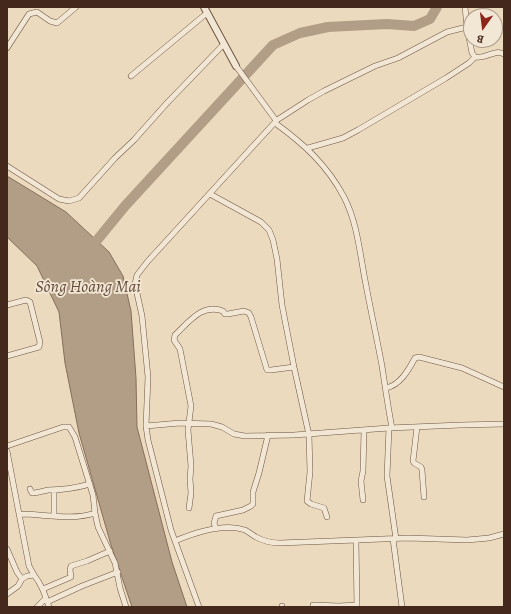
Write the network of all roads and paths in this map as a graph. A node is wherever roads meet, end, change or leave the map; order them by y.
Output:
1 (76, 7) edge
2 (205, 10) edge
3 (463, 28) edge
4 (223, 45) junction
5 (7, 48) edge
6 (471, 48) edge
7 (504, 54) edge
8 (475, 57) junction
9 (236, 66) joint
10 (131, 76) dead end
11 (276, 121) junction
12 (308, 148) junction
13 (7, 166) edge
14 (210, 194) junction
15 (7, 305) edge
16 (7, 356) edge
17 (294, 367) junction
18 (504, 386) edge
19 (386, 388) junction
20 (189, 424) junction
21 (504, 424) edge
22 (146, 426) junction
23 (417, 427) junction
24 (391, 428) junction
25 (364, 431) junction
26 (308, 435) junction
27 (268, 436) junction
28 (7, 446) edge
29 (7, 451) edge
30 (90, 484) junction
31 (30, 489) dead end
32 (54, 491) junction
33 (424, 497) dead end
34 (363, 500) dead end
35 (189, 508) dead end
36 (95, 513) junction
37 (20, 514) junction
38 (54, 515) junction
39 (327, 517) dead end
40 (216, 529) junction
41 (504, 534) edge
42 (394, 539) junction
43 (175, 541) junction
44 (356, 541) junction
45 (7, 549) edge
46 (110, 551) junction
47 (118, 572) junction
48 (34, 575) junction
49 (22, 579) junction
50 (43, 589) junction
51 (7, 594) edge
52 (47, 602) edge
53 (313, 605) dead end
54 (357, 606) edge
55 (37, 607) edge
56 (126, 607) edge
57 (199, 607) edge
58 (402, 607) edge

1 - 5 street
2 - 4 street
2 - 10 street
3 - 11 street
4 - 9 street
4 - 13 street
6 - 8 street
7 - 8 street
8 - 12 street
9 - 11 street
11 - 12 street
11 - 14 street
12 - 19 street
14 - 17 street
14 - 22 street
15 - 16 street
17 - 20 street
17 - 26 street
18 - 19 street
19 - 24 street
20 - 22 street
20 - 27 street
20 - 35 street
21 - 23 street
22 - 43 street
23 - 24 street
23 - 33 street
24 - 25 street
24 - 42 street
25 - 26 street
25 - 34 street
26 - 27 street
26 - 39 street
27 - 40 street
28 - 30 street
29 - 37 street
30 - 32 street
30 - 36 street
31 - 32 street
32 - 38 street
36 - 38 street
36 - 46 street
37 - 38 street
37 - 48 street
40 - 43 street
40 - 44 street
41 - 42 street
42 - 44 street
42 - 58 street
43 - 57 street
44 - 54 street
45 - 49 street
46 - 47 street
46 - 50 street
47 - 52 street
47 - 56 street
48 - 49 street
48 - 50 street
49 - 51 street
50 - 52 street
52 - 55 street
53 - 54 street

